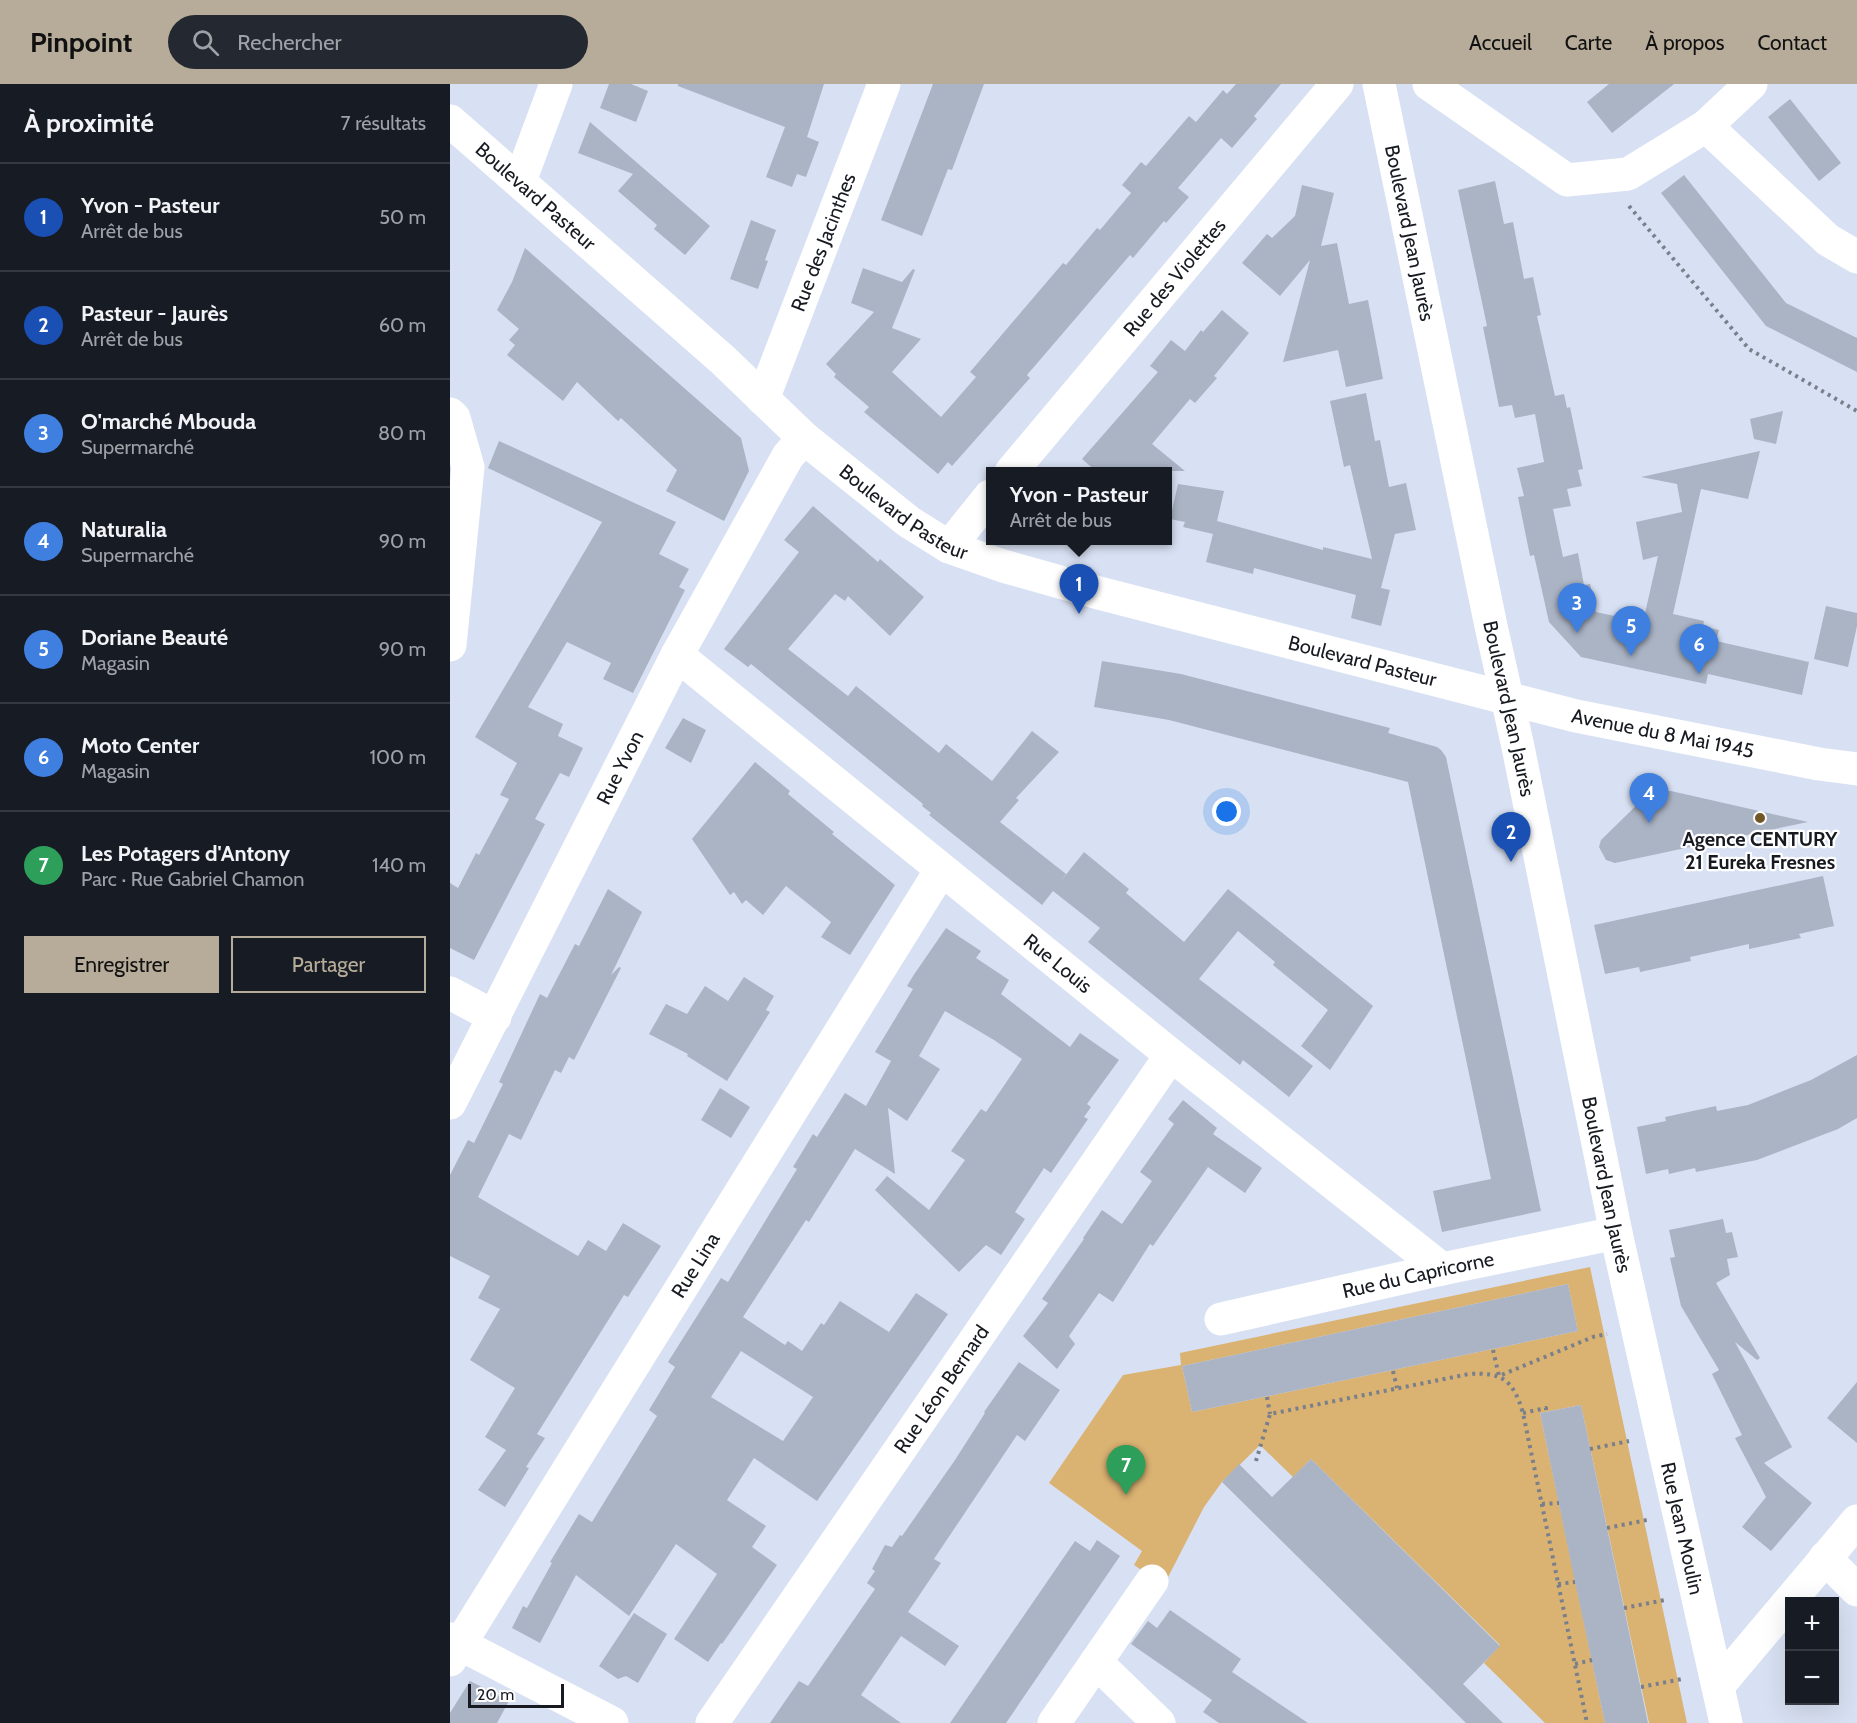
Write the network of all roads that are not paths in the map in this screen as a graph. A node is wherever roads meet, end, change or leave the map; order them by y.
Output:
1 (556, 84) edge
2 (884, 84) edge
3 (1336, 84) edge
4 (1379, 84) edge
5 (1429, 84) edge
6 (1751, 84) edge
7 (450, 120) edge
8 (1706, 126) junction
9 (520, 181) junction
10 (1857, 256) edge
11 (763, 399) junction
12 (450, 414) edge
13 (804, 438) junction
14 (1014, 467) edge
15 (986, 501) edge
16 (949, 547) junction
17 (450, 645) edge
18 (677, 655) junction
19 (1507, 698) junction
20 (1819, 764) junction
21 (1857, 769) edge
22 (1857, 782) edge
23 (941, 870) junction
24 (450, 993) edge
25 (495, 1017) junction
26 (1171, 1055) junction
27 (450, 1103) edge
28 (1616, 1233) junction
29 (1442, 1269) junction
30 (1221, 1319) dead end
31 (1638, 1331) joint
32 (1857, 1521) edge
33 (1825, 1558) junction
34 (1152, 1581) dead end
35 (1857, 1590) edge
36 (453, 1647) edge
37 (1096, 1662) junction
38 (1716, 1680) junction
39 (612, 1723) edge
40 (712, 1723) edge
41 (1054, 1723) edge
42 (1159, 1723) edge
43 (1726, 1723) edge

1 - 9 street
2 - 11 street, Rue des Jacinthes
3 - 14 street, Rue des Violettes
4 - 19 street, Boulevard Jean Jaurès
5 - 8 street
6 - 8 street
7 - 9 street, Boulevard Pasteur
8 - 10 street
9 - 11 street, Boulevard Pasteur
11 - 13 street, Boulevard Pasteur
12 - 17 street
13 - 16 street, Boulevard Pasteur
13 - 18 street, Rue Yvon
15 - 16 street
16 - 19 street, Boulevard Pasteur
18 - 23 street, Rue Louis
18 - 25 street, Rue Yvon
19 - 20 street, Avenue du 8 Mai 1945
19 - 28 street, Boulevard Jean Jaurès
20 - 21 street, Avenue du 8 Mai 1945
20 - 22 street, Avenue du 8 Mai 1945
23 - 26 street, Rue Louis
23 - 36 street, Rue Lina
24 - 25 street
25 - 27 street, Rue Yvon
26 - 29 street, Rue Louis
26 - 40 street, Rue Léon Bernard
28 - 29 street, Rue du Capricorne
28 - 31 street, Boulevard Jean Jaurès
29 - 30 street, Rue du Capricorne
31 - 38 street, Rue Jean Moulin
32 - 33 street
33 - 35 street
33 - 38 street
34 - 37 street
36 - 39 street
37 - 41 street
37 - 42 street
38 - 43 street, Rue Jean Moulin

